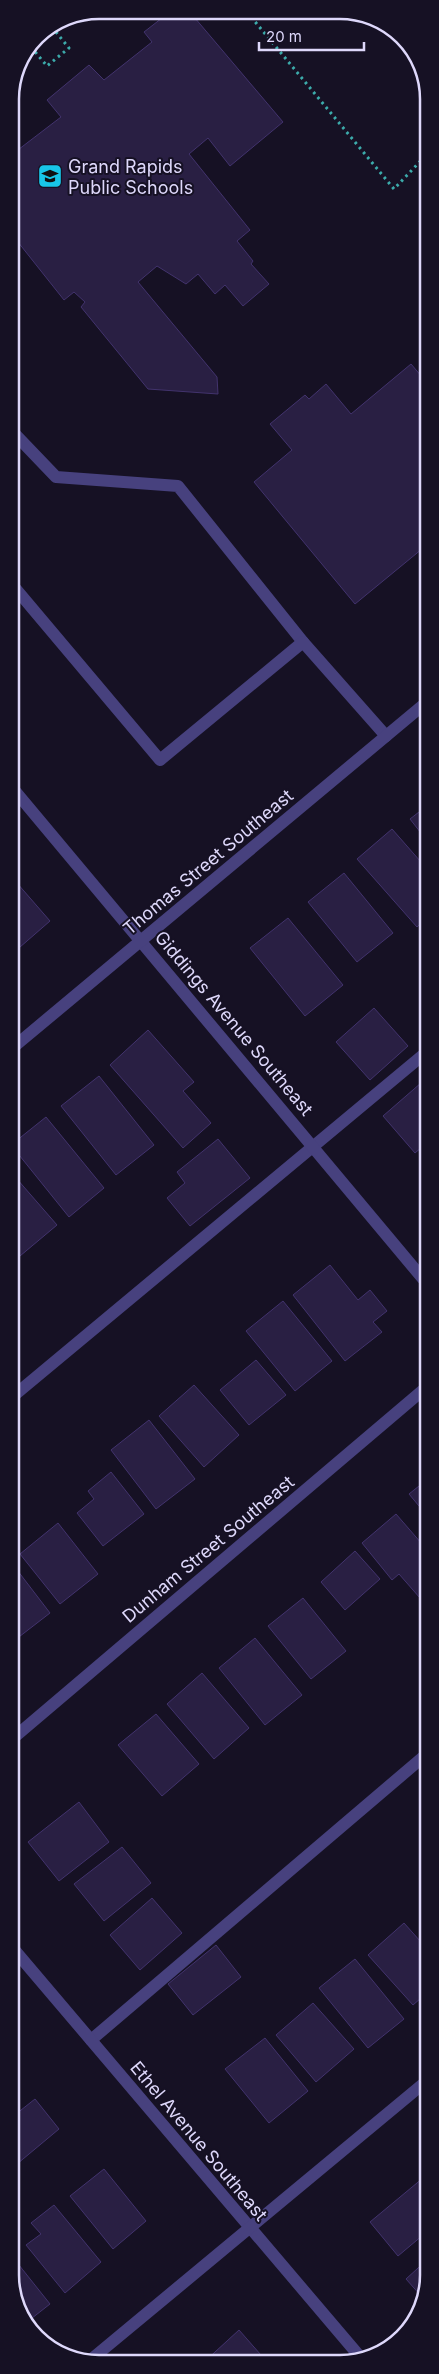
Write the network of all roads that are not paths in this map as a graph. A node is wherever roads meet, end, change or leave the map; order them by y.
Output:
1 (19, 438) edge
2 (19, 593) edge
3 (303, 642) junction
4 (420, 707) edge
5 (386, 736) junction
6 (19, 795) edge
7 (142, 940) junction
8 (19, 1042) edge
9 (420, 1057) edge
10 (312, 1146) junction
11 (420, 1275) edge
12 (19, 1390) edge
13 (420, 1393) edge
14 (19, 1733) edge
15 (420, 1760) edge
16 (19, 1955) edge
17 (91, 2040) junction
18 (420, 2086) edge
19 (250, 2228) junction
20 (357, 2354) edge
21 (97, 2355) edge

1 - 3 street
2 - 3 street
3 - 5 street
4 - 5 street, Thomas Street Southeast
5 - 7 street, Thomas Street Southeast
6 - 7 street, Giddings Avenue Southeast
7 - 8 street, Thomas Street Southeast
7 - 10 street, Giddings Avenue Southeast
9 - 10 street
10 - 11 street, Giddings Avenue Southeast
10 - 12 street
13 - 14 street, Dunham Street Southeast
15 - 17 street
16 - 17 street, Ethel Avenue Southeast
17 - 19 street, Ethel Avenue Southeast
18 - 19 street
19 - 20 street, Ethel Avenue Southeast
19 - 21 street

